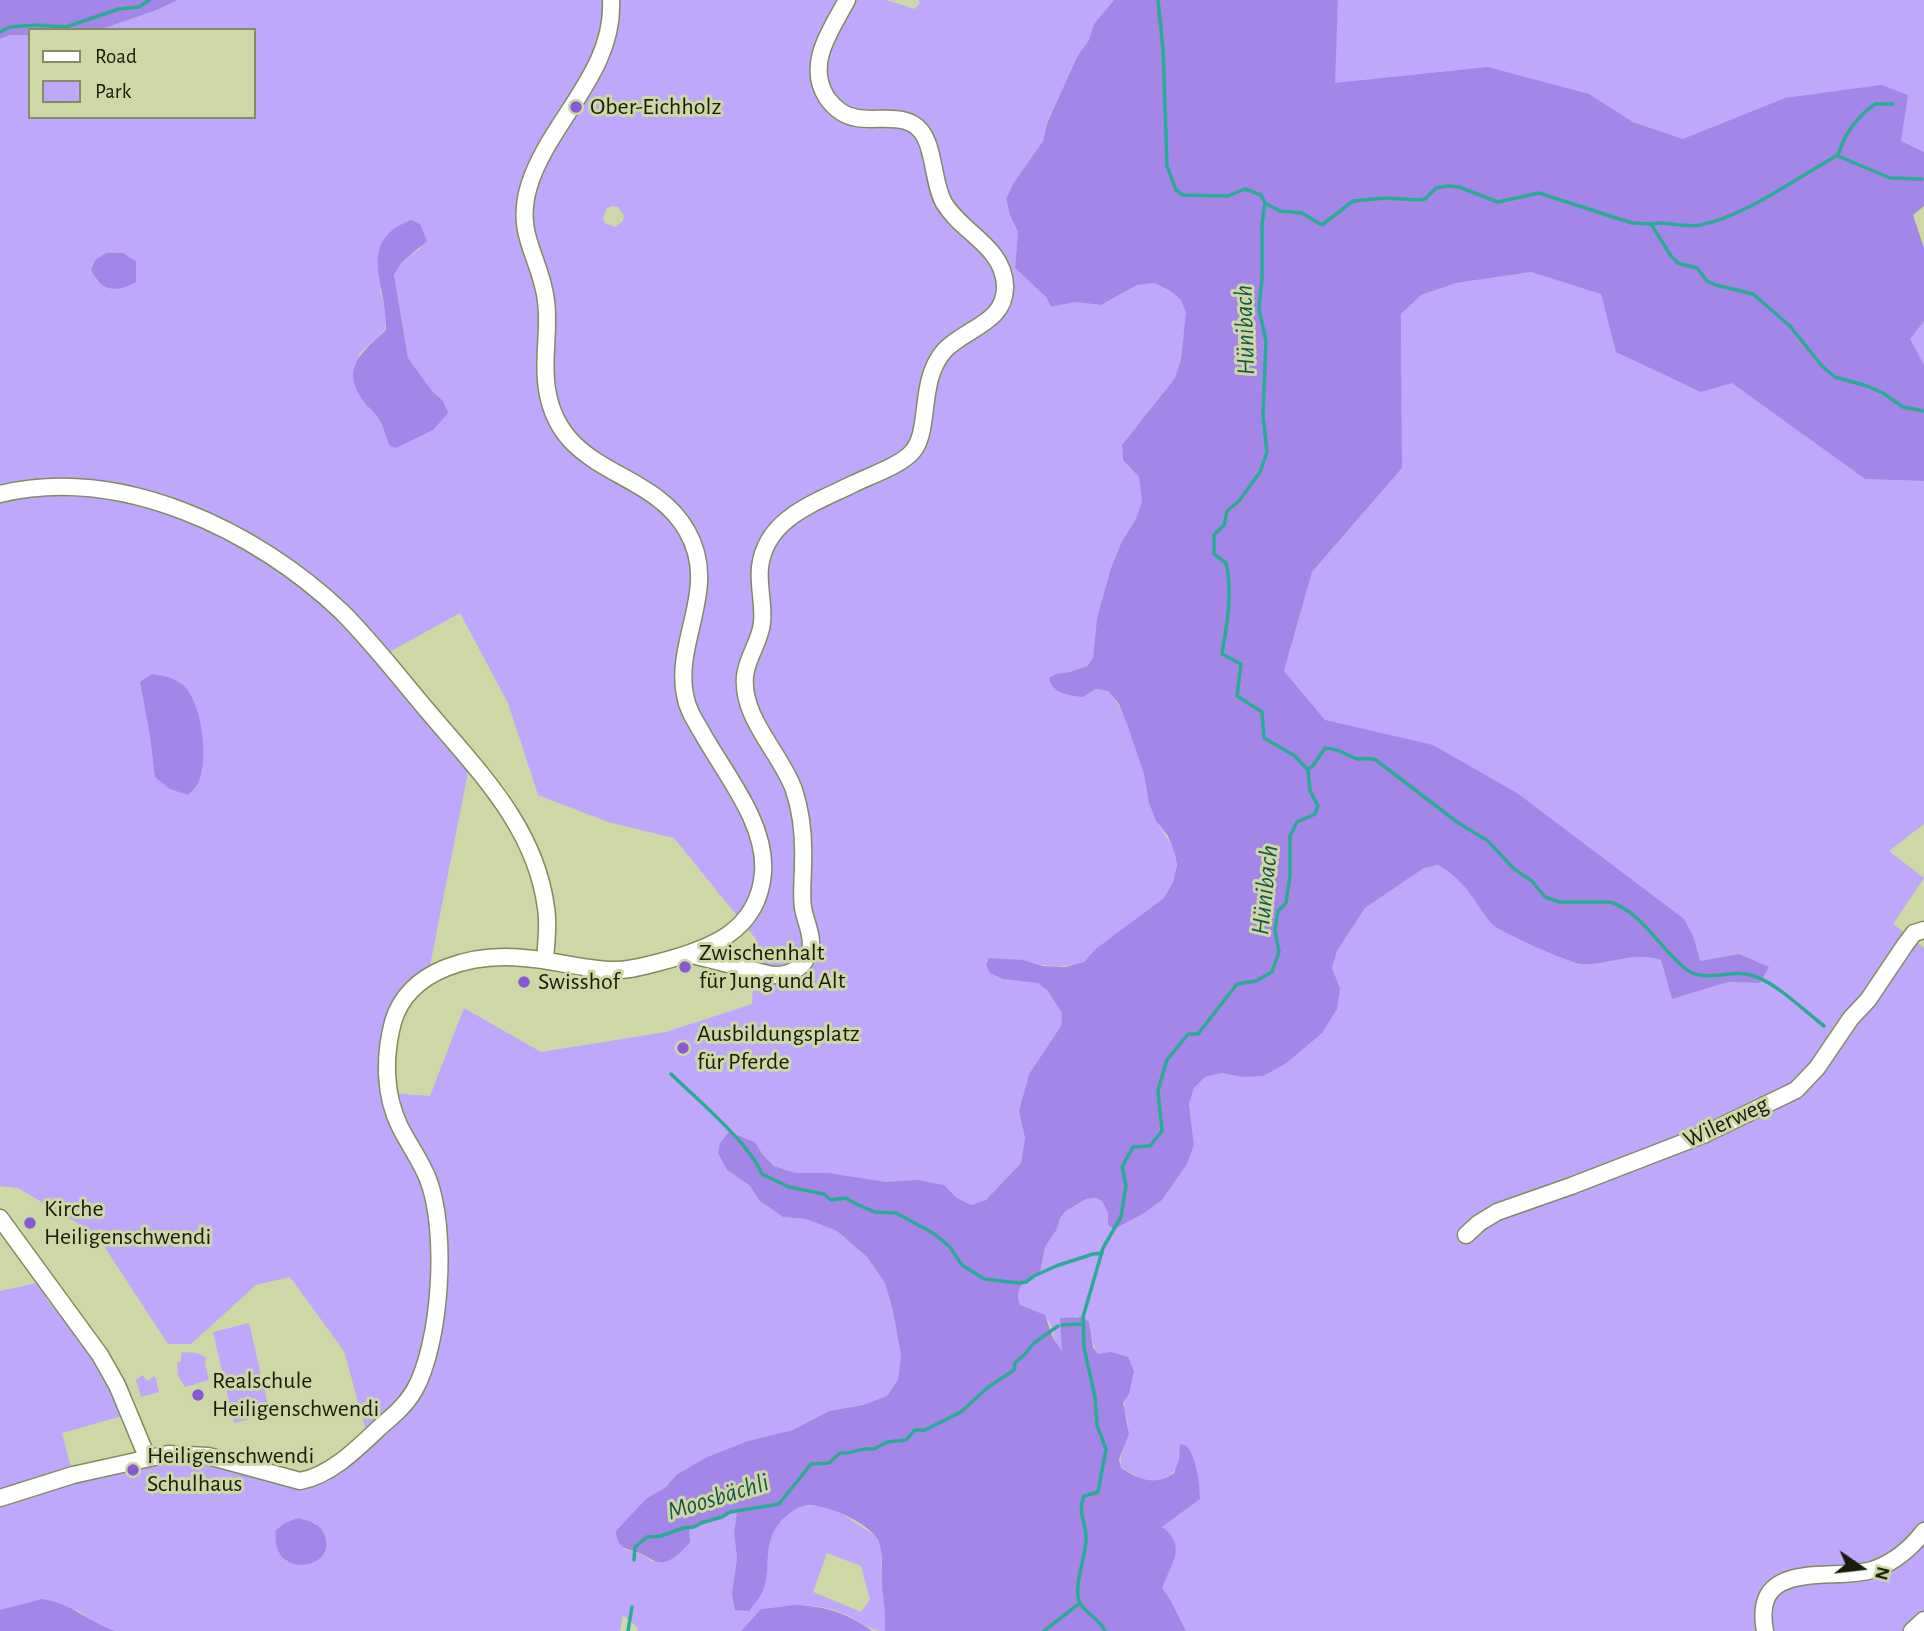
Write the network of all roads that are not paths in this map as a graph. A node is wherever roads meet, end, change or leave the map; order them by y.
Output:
1 (611, 0) edge
2 (847, 0) edge
3 (0, 494) edge
4 (1924, 930) edge
5 (689, 954) junction
6 (545, 960) junction
7 (0, 1218) edge
8 (1466, 1235) dead end
9 (148, 1457) junction
10 (0, 1498) edge
11 (1924, 1531) edge
12 (1924, 1620) edge
13 (1765, 1631) edge
14 (1912, 1631) edge

1 - 5 street
2 - 5 street
3 - 6 street
4 - 8 street, Wilerweg
5 - 6 street
6 - 9 street
7 - 9 street
9 - 10 street
11 - 13 street
12 - 14 street

